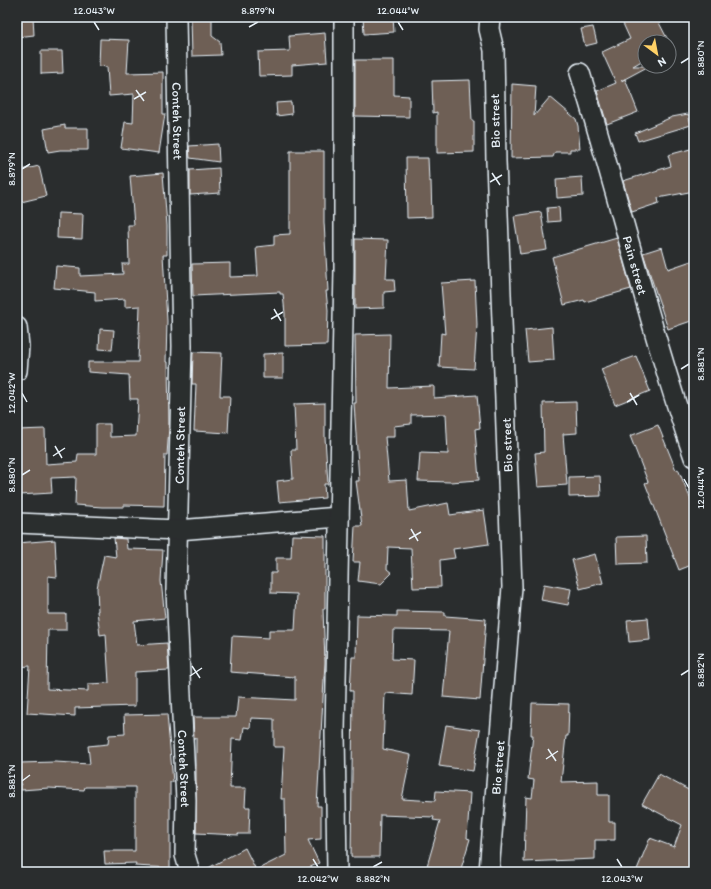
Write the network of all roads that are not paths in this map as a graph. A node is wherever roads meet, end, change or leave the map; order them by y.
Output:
1 (176, 17) edge
2 (344, 17) edge
3 (490, 17) edge
4 (580, 73) dead end
5 (17, 326) edge
6 (17, 371) edge
7 (694, 457) edge
8 (339, 517) junction
9 (17, 523) edge
10 (178, 530) junction
11 (190, 872) edge
12 (337, 872) edge
13 (489, 872) edge

1 - 10 street, Conteh Street
2 - 8 street
3 - 13 street, Bio street
4 - 7 street, Pain street
5 - 6 street
8 - 10 street
8 - 12 street
9 - 10 street
10 - 11 street, Conteh Street

